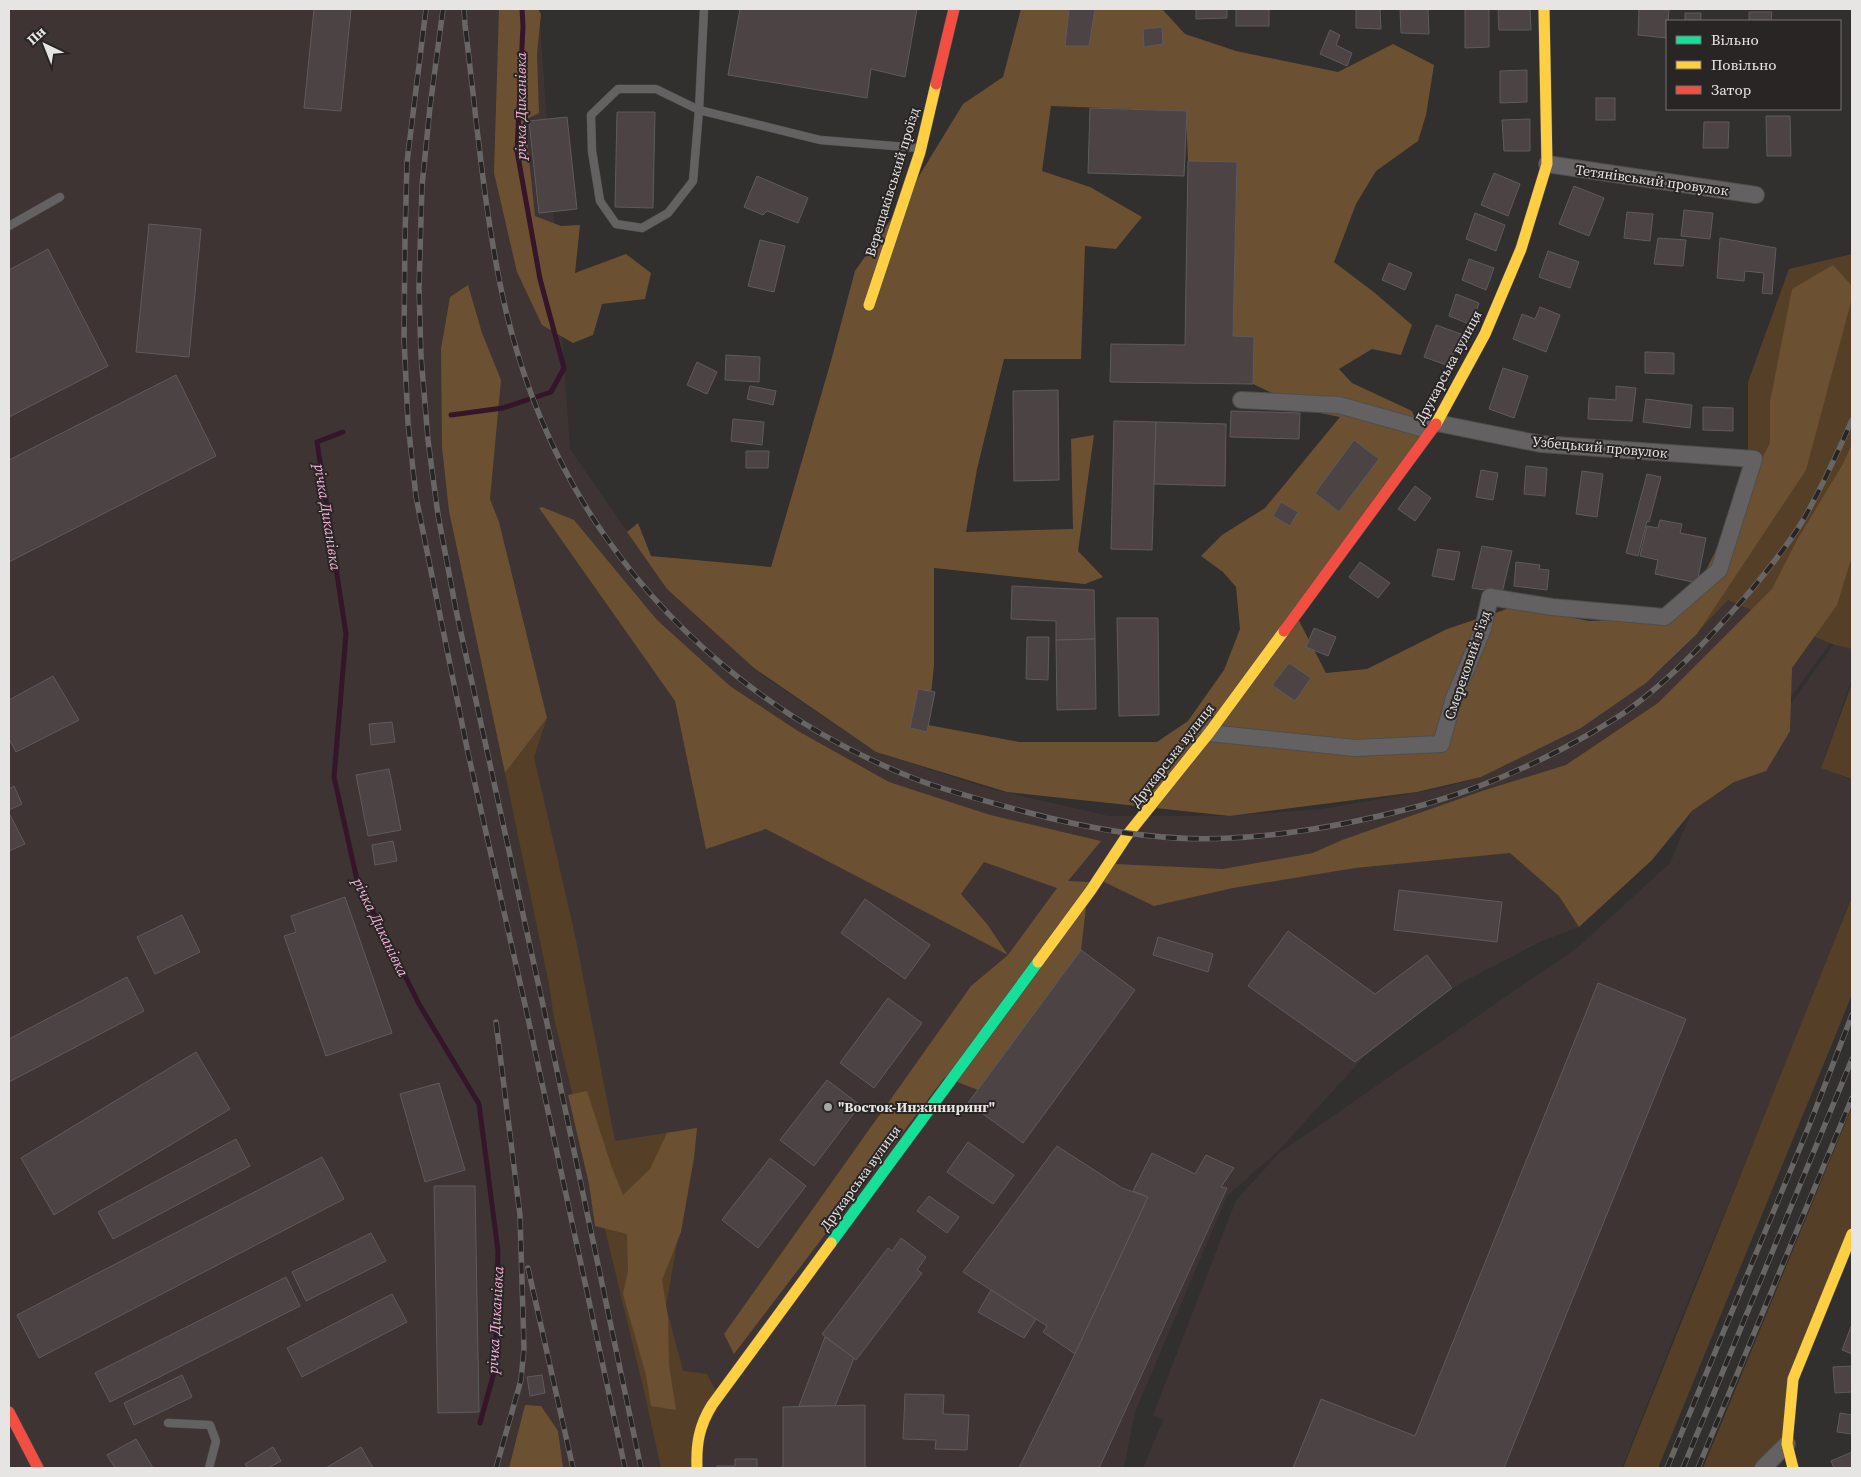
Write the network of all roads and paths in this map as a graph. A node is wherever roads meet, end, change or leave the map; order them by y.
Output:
1 (704, 9) edge
2 (954, 9) edge
3 (1544, 9) edge
4 (699, 110) junction
5 (921, 148) junction
6 (1547, 164) junction
7 (1756, 195) dead end
8 (60, 197) dead end
9 (9, 226) edge
10 (869, 305) dead end
11 (1241, 400) dead end
12 (1437, 423) junction
13 (1754, 459) joint
14 (1210, 733) junction
15 (1852, 1234) edge
16 (9, 1412) edge
17 (168, 1423) dead end
18 (1787, 1444) junction
19 (38, 1468) edge
20 (209, 1468) edge
21 (697, 1468) edge
22 (1763, 1468) edge
23 (1793, 1468) edge

1 - 4 lane
2 - 5 street, Верещаківський проїзд
3 - 6 street, Друкарська вулиця
4 - 4 lane
4 - 5 lane
5 - 10 street, Верещаківський проїзд
6 - 7 street, Тетянівський провулок
6 - 12 street, Друкарська вулиця
8 - 9 lane
11 - 12 street, Узбецький провулок
12 - 13 street, Узбецький провулок
12 - 14 street, Друкарська вулиця
13 - 14 street, Смерековий в'їзд
14 - 21 street, Друкарська вулиця
15 - 18 street
16 - 19 street
17 - 20 lane
18 - 22 street
18 - 23 street

